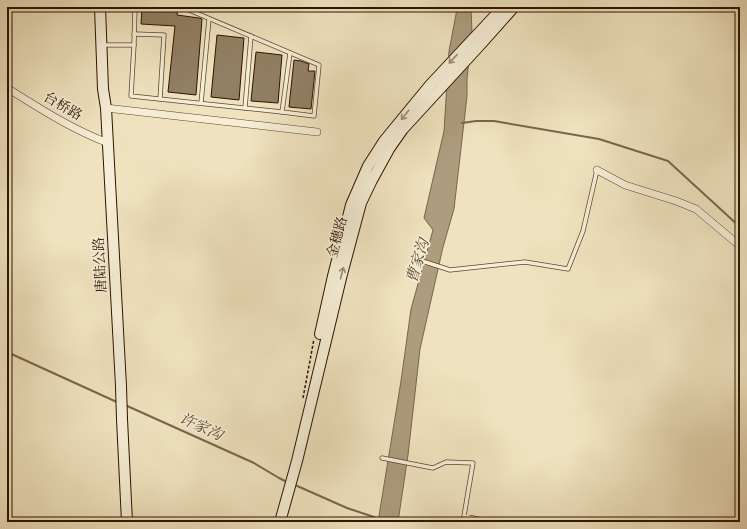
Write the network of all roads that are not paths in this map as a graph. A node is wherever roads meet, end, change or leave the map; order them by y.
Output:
1 (100, 7) edge
2 (135, 7) edge
3 (182, 7) edge
4 (503, 7) edge
5 (514, 7) edge
6 (209, 19) junction
7 (498, 19) junction
8 (134, 34) junction
9 (251, 36) junction
10 (102, 44) junction
11 (134, 45) junction
12 (290, 53) junction
13 (7, 88) edge
14 (160, 99) junction
15 (201, 103) junction
16 (106, 108) junction
17 (245, 108) junction
18 (282, 112) junction
19 (317, 132) dead end
20 (108, 142) junction
21 (597, 170) joint
22 (740, 246) edge
23 (416, 260) dead end
24 (382, 458) dead end
25 (296, 460) junction
26 (287, 492) junction
27 (128, 522) edge
28 (277, 522) edge
29 (280, 522) edge
30 (491, 522) edge

1 - 10 street, 唐陆公路
2 - 8 lane
3 - 6 lane
4 - 7 street, 金穗路
5 - 7 street, 金穗路
6 - 9 lane
6 - 15 lane
25 -> 7 street, 金穗路
7 -> 25 street, 金穗路
8 - 11 lane
8 - 14 lane
9 - 12 lane
9 - 17 lane
10 - 11 lane
10 - 16 street, 唐陆公路
11 - 14 lane
12 - 18 lane
12 - 18 lane
13 - 20 street, 台桥路
14 - 15 lane
15 - 17 lane
16 - 19 street
16 - 20 street, 唐陆公路
17 - 18 lane
20 - 27 street, 唐陆公路, bridge
21 - 22 street
21 - 23 lane
24 - 30 lane
25 - 26 street, 金穗路
26 - 28 street, 金穗路
26 - 29 street, 金穗路

